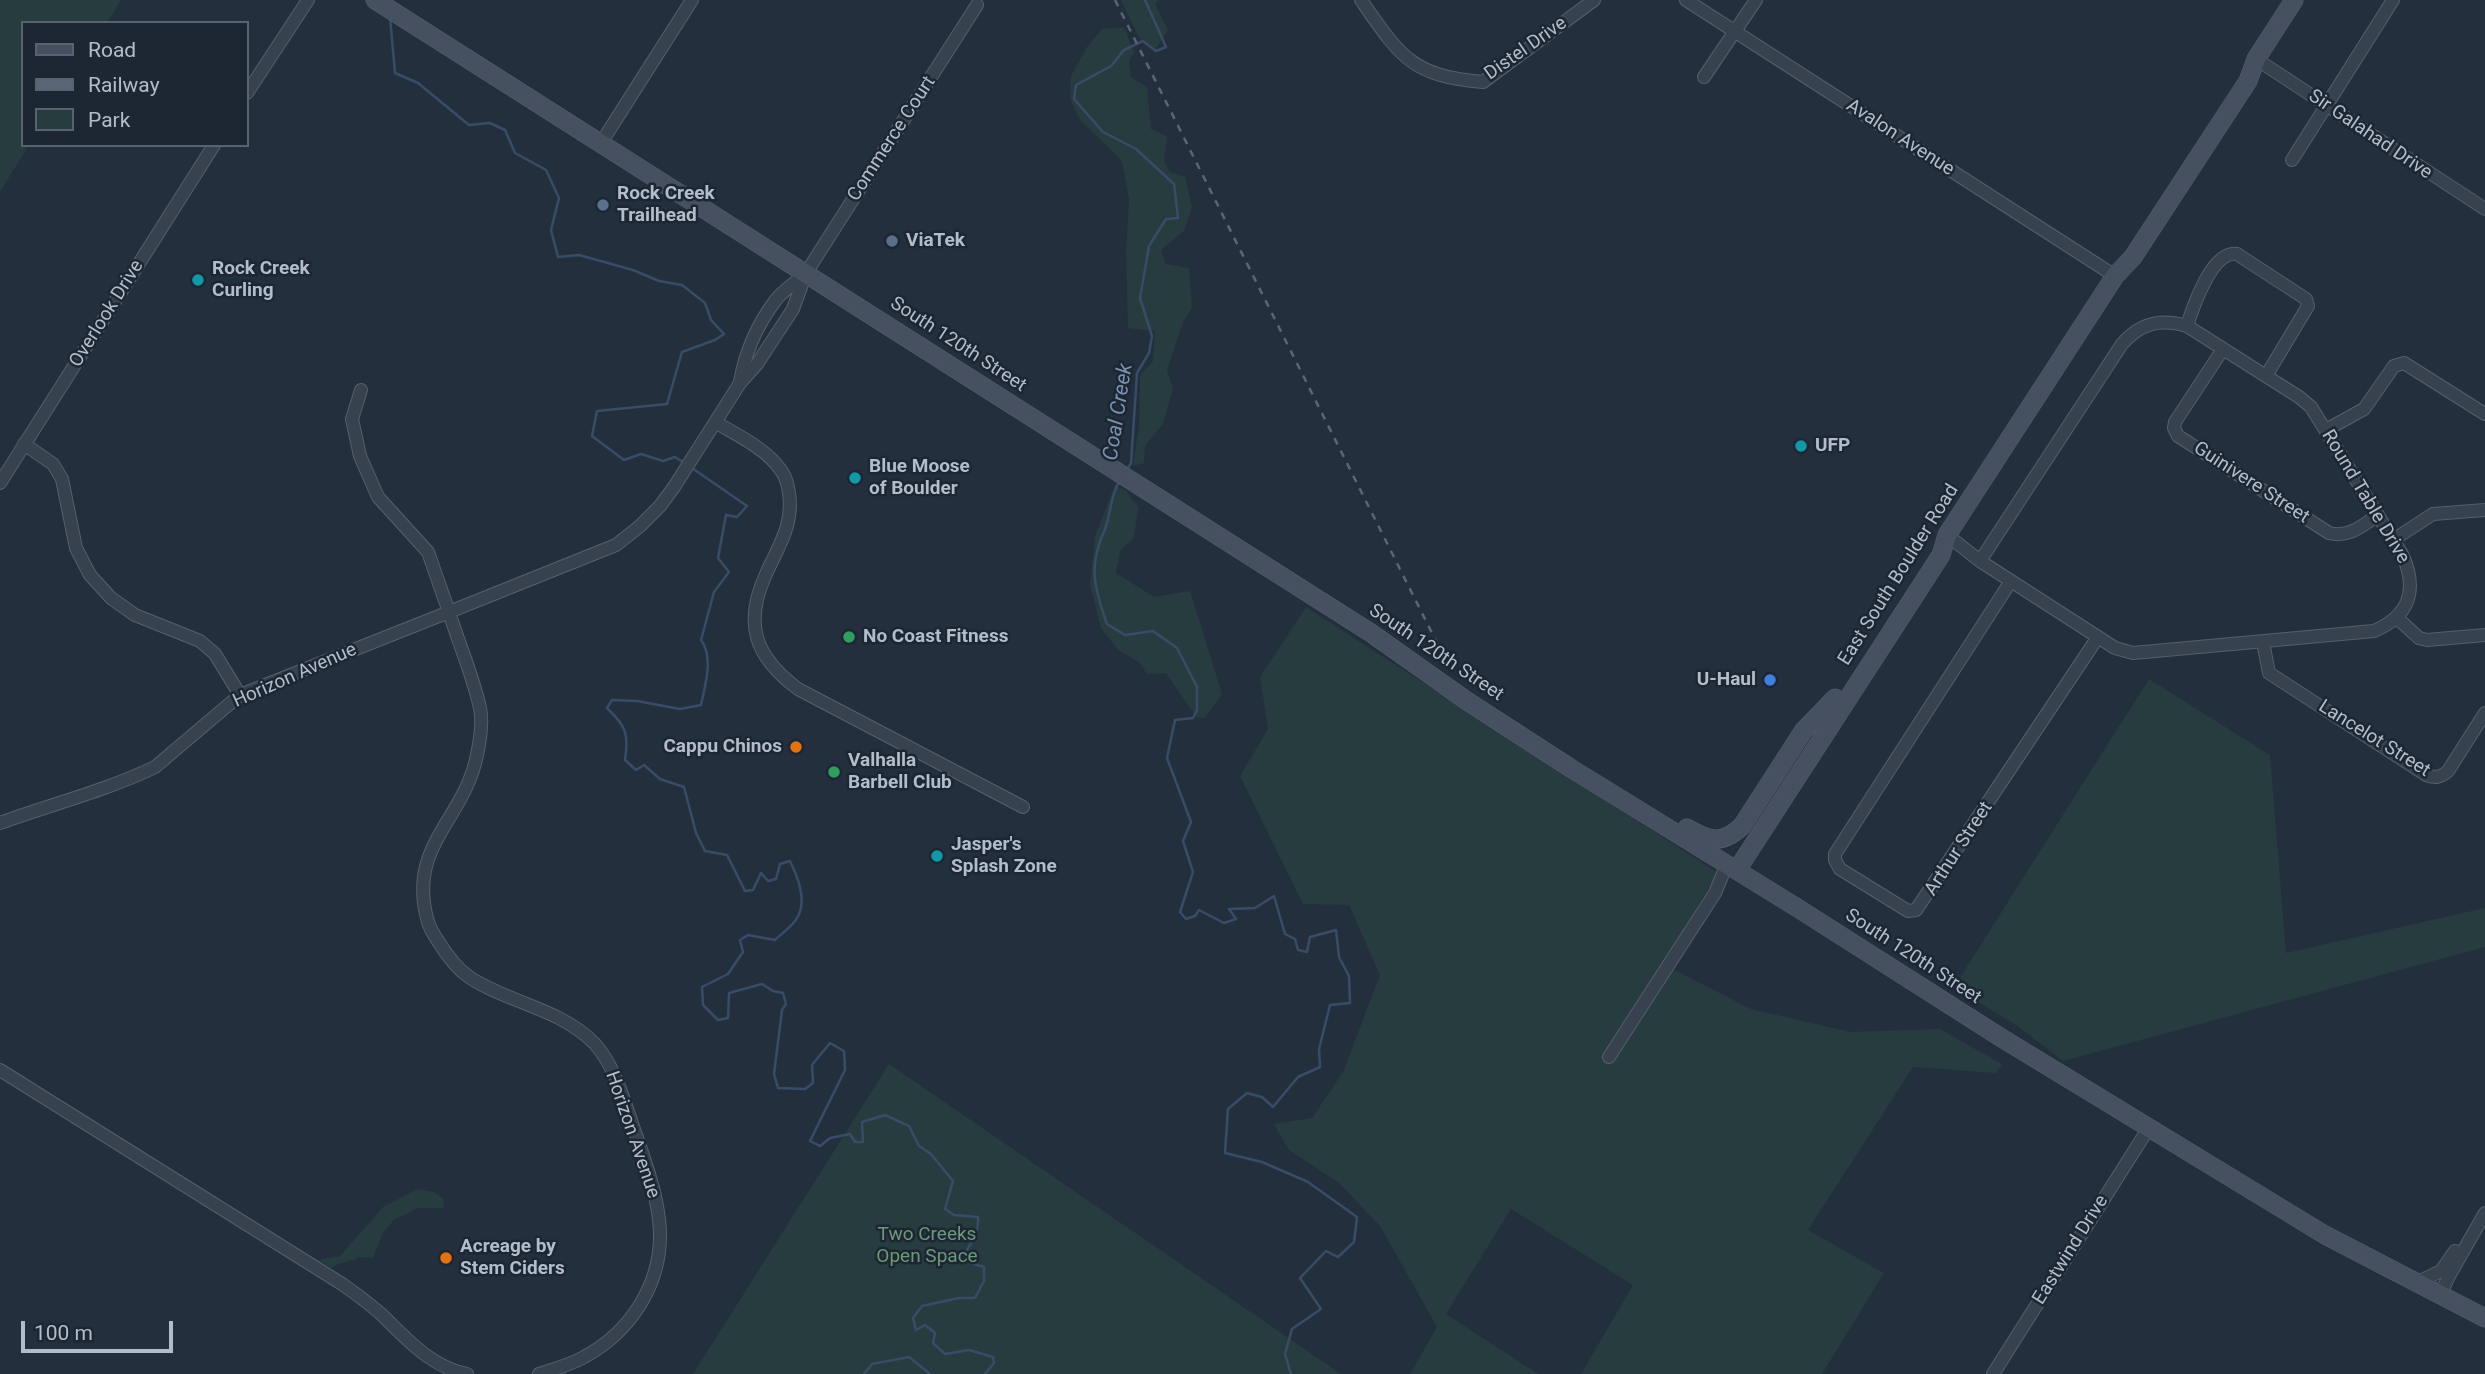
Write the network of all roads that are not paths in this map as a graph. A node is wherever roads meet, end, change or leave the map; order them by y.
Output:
1 (308, 0) edge
2 (376, 0) edge
3 (692, 0) edge
4 (1360, 0) edge
5 (1594, 0) edge
6 (1686, 0) edge
7 (1756, 0) edge
8 (2294, 0) edge
9 (2393, 0) edge
10 (977, 5) dead end
11 (1735, 32) junction
12 (2256, 59) junction
13 (1704, 77) dead end
14 (248, 91) edge
15 (2327, 105) junction
16 (601, 143) junction
17 (213, 147) edge
18 (2292, 160) dead end
19 (2485, 209) edge
20 (806, 273) junction
21 (2115, 276) junction
22 (2187, 326) junction
23 (2223, 349) junction
24 (2266, 376) junction
25 (740, 383) junction
26 (361, 390) dead end
27 (2485, 414) edge
28 (715, 422) junction
29 (2326, 430) junction
30 (24, 444) junction
31 (0, 483) edge
32 (2485, 510) edge
33 (2378, 515) junction
34 (1947, 535) junction
35 (2393, 540) junction
36 (1980, 561) junction
37 (2011, 581) junction
38 (449, 612) junction
39 (2397, 618) junction
40 (2485, 635) edge
41 (2098, 638) junction
42 (2263, 642) junction
43 (240, 695) junction
44 (1835, 698) junction
45 (2485, 713) edge
46 (1572, 769) junction
47 (1023, 807) dead end
48 (0, 823) edge
49 (1732, 867) junction
50 (1609, 1057) dead end
51 (0, 1070) edge
52 (2150, 1126) junction
53 (2485, 1213) edge
54 (2472, 1233) junction
55 (2416, 1283) junction
56 (2440, 1295) junction
57 (2485, 1318) edge
58 (467, 1374) edge
59 (539, 1374) edge
60 (1993, 1374) edge

1 - 14 street
2 - 16 main road, South 120th Street
3 - 16 street
4 - 5 street, Distel Drive
6 - 11 street, Avalon Avenue
7 - 11 street
8 - 12 main road, East South Boulder Road
9 - 15 street
10 - 20 street, Commerce Court
11 - 13 street
11 - 21 street, Avalon Avenue
12 - 15 street, Sir Galahad Drive
12 - 21 main road, East South Boulder Road
15 - 18 street
15 - 19 street, Sir Galahad Drive
16 - 20 main road, South 120th Street
17 - 30 street, Overlook Drive
20 - 25 street, Horizon Avenue
20 - 25 street, Horizon Avenue
20 - 46 main road, South 120th Street
21 - 34 main road, East South Boulder Road
22 - 23 street, Round Table Drive
22 - 24 street
22 - 36 street, Round Table Drive
23 - 24 street, Round Table Drive
23 - 33 street, Guinivere Street
24 - 29 street, Round Table Drive
25 - 28 street, Horizon Avenue
26 - 38 street
27 - 29 street
28 - 38 street, Horizon Avenue
28 - 47 street
29 - 33 street, Round Table Drive
30 - 31 street, Overlook Drive
30 - 43 street
32 - 35 street
33 - 35 street, Round Table Drive
34 - 36 street
34 - 44 main road
34 - 49 main road, East South Boulder Road
35 - 39 street, Round Table Drive
36 - 37 street
37 - 41 street
37 - 41 street, Arthur Street
38 - 43 street, Horizon Avenue
38 - 59 street, Horizon Avenue
39 - 40 street
39 - 42 street
41 - 42 street
42 - 45 street, Lancelot Street
43 - 48 street, Horizon Avenue
44 - 46 main road
44 - 49 main road, East South Boulder Road
46 - 49 main road, South 120th Street
49 - 50 street, East South Boulder Road
49 - 52 main road, South 120th Street
51 - 58 street
52 - 55 main road, South 120th Street
52 - 60 street, Eastwind Drive
53 - 54 street
54 - 55 street
54 - 56 street
55 - 56 main road, South 120th Street
56 - 57 main road, South 120th Street

